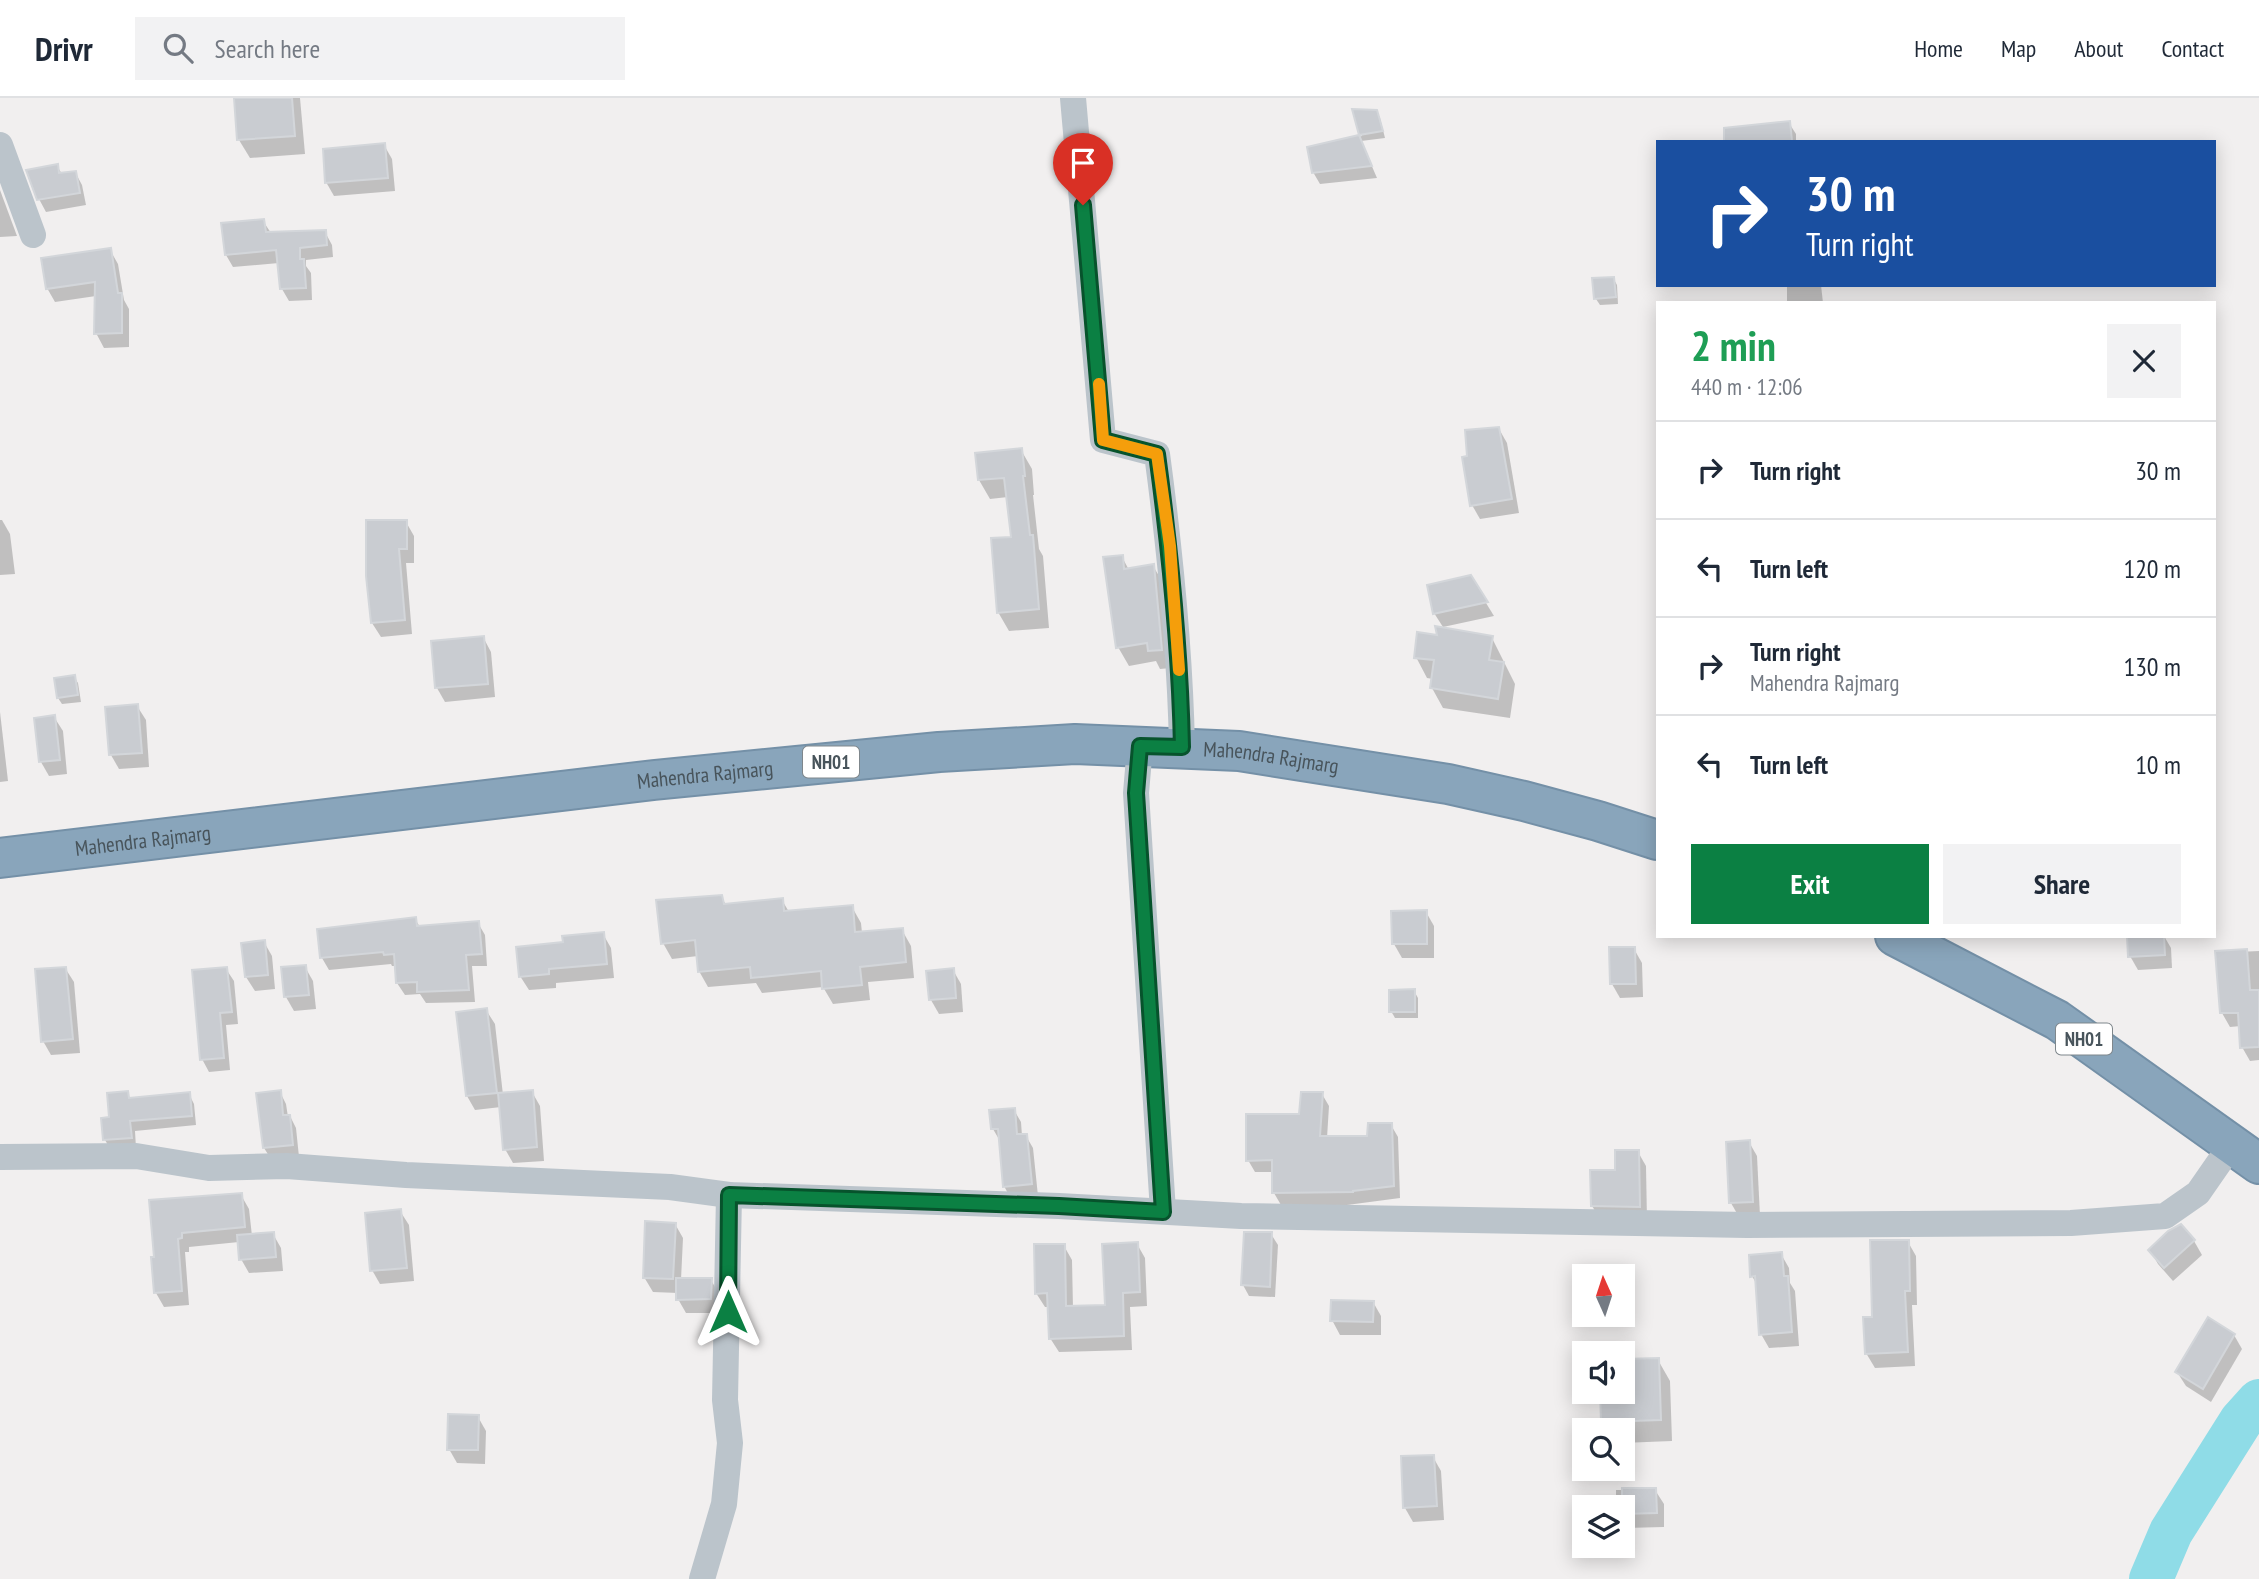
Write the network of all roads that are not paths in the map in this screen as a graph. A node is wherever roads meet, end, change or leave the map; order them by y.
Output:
1 (1073, 98) edge
2 (0, 145) edge
3 (33, 235) dead end
4 (1140, 746) junction
5 (1182, 747) junction
6 (1656, 841) edge
7 (0, 858) edge
8 (1899, 938) edge
9 (2246, 1154) edge
10 (0, 1157) edge
11 (729, 1195) junction
12 (1163, 1212) junction
13 (702, 1579) edge

1 - 5 street
2 - 3 street
4 - 5 highway, Mahendra Rajmarg / NH01
4 - 7 highway, Mahendra Rajmarg / NH01
4 - 12 street
5 - 6 highway, Mahendra Rajmarg / NH01
8 - 9 highway, NH01
9 - 12 street
10 - 11 street
11 - 12 street
11 - 13 street

